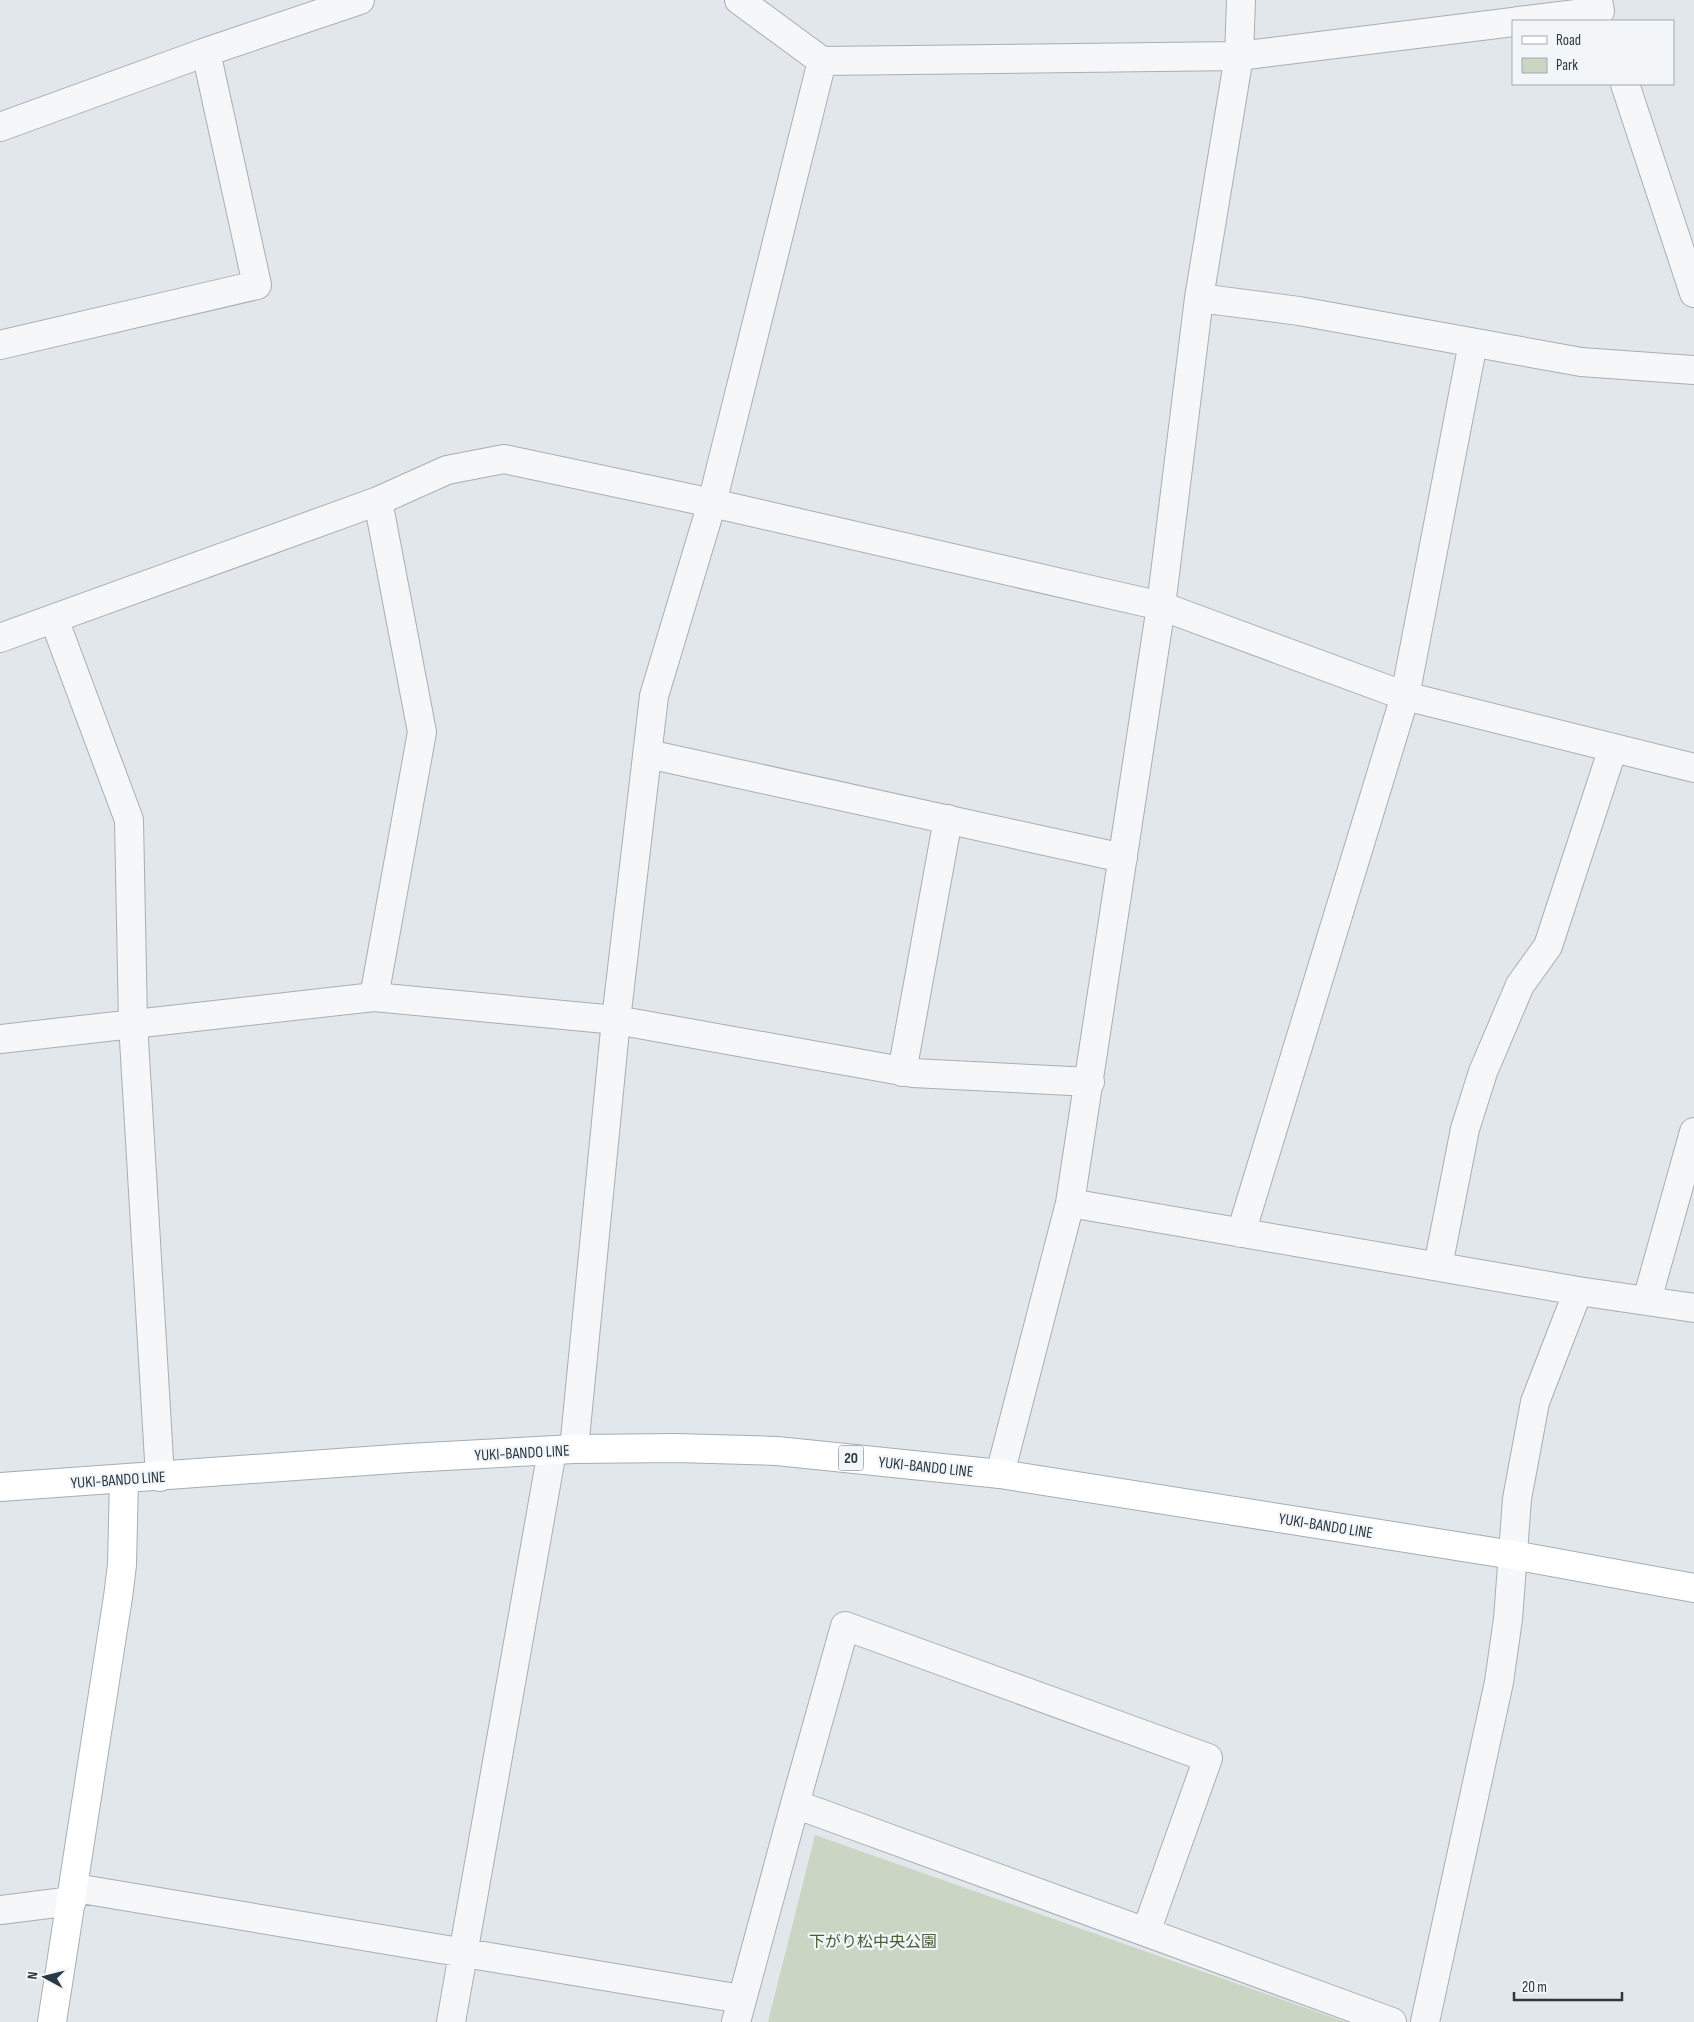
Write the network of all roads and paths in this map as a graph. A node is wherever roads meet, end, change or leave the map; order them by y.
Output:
1 (360, 0) edge
2 (738, 0) edge
3 (1241, 0) edge
4 (1601, 11) edge
5 (1526, 20) edge
6 (1512, 22) edge
7 (206, 52) junction
8 (1239, 56) junction
9 (822, 62) junction
10 (1624, 85) edge
11 (0, 127) edge
12 (1694, 293) edge
13 (1199, 298) junction
14 (1473, 343) junction
15 (0, 345) edge
16 (1694, 370) edge
17 (378, 500) junction
18 (712, 503) junction
19 (1161, 606) junction
20 (54, 619) junction
21 (0, 638) edge
22 (1405, 696) junction
23 (1613, 748) junction
24 (648, 754) junction
25 (1694, 768) edge
26 (948, 820) junction
27 (1123, 858) junction
28 (374, 997) junction
29 (616, 1020) junction
30 (133, 1023) junction
31 (0, 1040) edge
32 (902, 1072) junction
33 (1090, 1082) junction
34 (1694, 1132) edge
35 (1070, 1203) junction
36 (1242, 1233) junction
37 (1438, 1266) junction
38 (1578, 1291) junction
39 (1647, 1300) junction
40 (1694, 1308) edge
41 (563, 1450) junction
42 (1000, 1474) junction
43 (160, 1476) junction
44 (124, 1479) junction
45 (0, 1487) edge
46 (1513, 1555) junction
47 (1694, 1588) edge
48 (795, 1804) junction
49 (74, 1895) junction
50 (0, 1910) edge
51 (1146, 1932) junction
52 (464, 1955) junction
53 (738, 2011) edge
54 (52, 2022) edge
55 (451, 2022) edge
56 (1392, 2022) edge
57 (1425, 2022) edge

1 - 7 street
2 - 9 street
3 - 8 street
4 - 5 street
6 - 8 street
7 - 11 street
7 - 15 street
8 - 9 street
8 - 13 street
9 - 18 street
10 - 12 street
13 - 14 street
13 - 19 street
14 - 16 street
14 - 22 street
17 - 18 street
17 - 20 street
17 - 28 street
18 - 19 street
18 - 24 street
19 - 22 street
19 - 27 street
20 - 21 street
20 - 30 street
22 - 23 street
22 - 36 street
23 - 25 street
23 - 37 street
24 - 26 street
24 - 29 street
26 - 27 street
26 - 32 street
27 - 33 street
28 - 29 street
28 - 30 street
29 - 32 street
29 - 41 street
30 - 31 street
30 - 43 street
32 - 33 street
33 - 35 street
34 - 39 street
35 - 36 street
35 - 42 street
36 - 37 street
37 - 38 street
38 - 39 street
38 - 46 street
39 - 40 street
41 - 42 main road, YUKI-BANDO LINE / 20
41 - 43 main road, YUKI-BANDO LINE / 20
41 - 52 street
42 - 46 main road, YUKI-BANDO LINE / 20
43 - 44 main road, YUKI-BANDO LINE / 20
44 - 45 main road, YUKI-BANDO LINE / 20
44 - 49 main road
46 - 47 main road, YUKI-BANDO LINE / 20
46 - 57 street
48 - 51 street
48 - 51 street
48 - 53 street
49 - 50 street
49 - 52 street
49 - 54 main road
51 - 56 street
52 - 53 street
52 - 55 street

